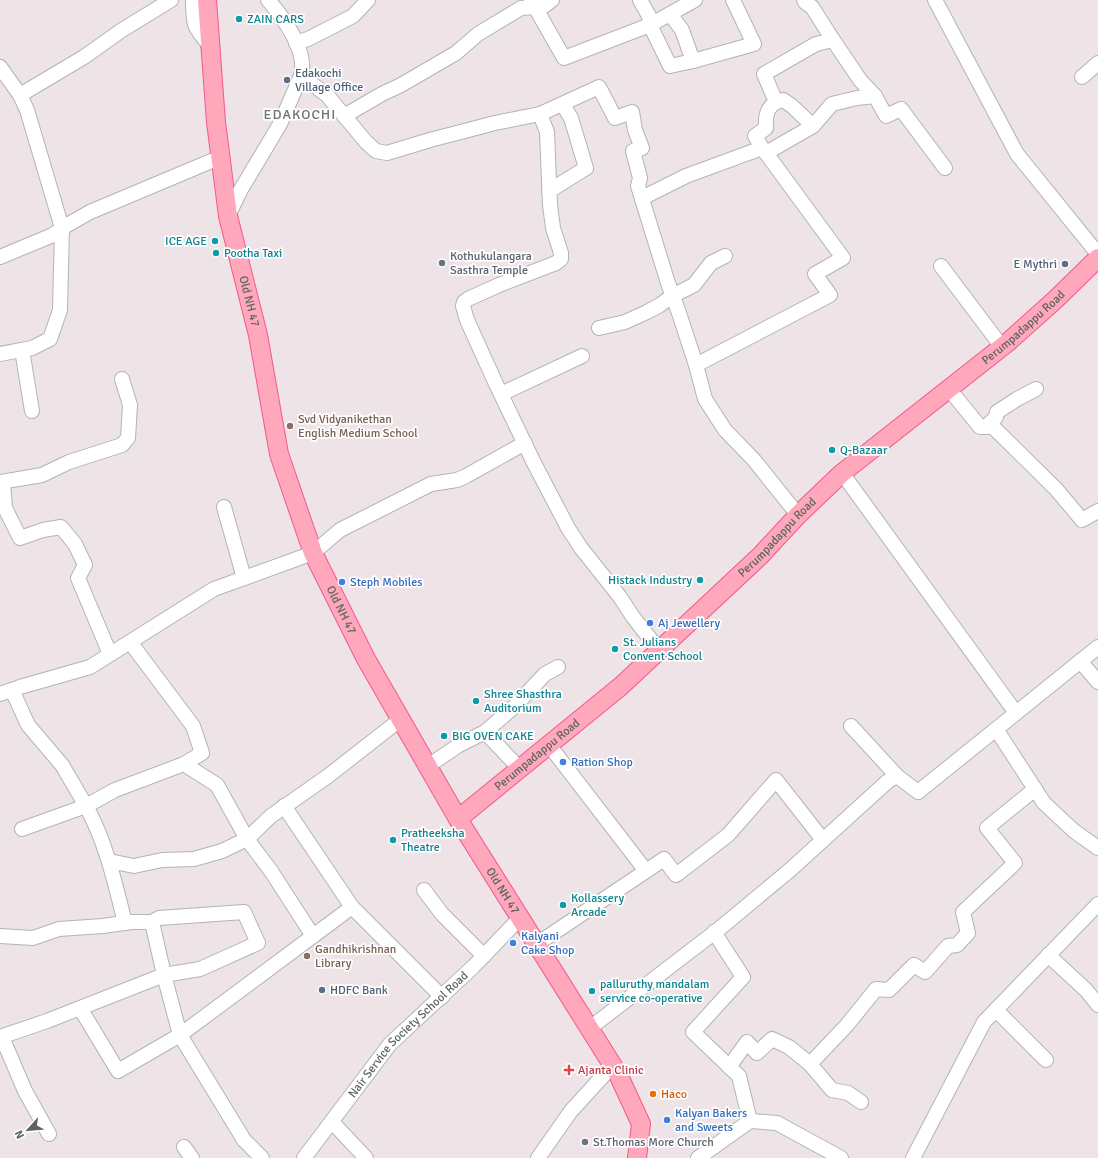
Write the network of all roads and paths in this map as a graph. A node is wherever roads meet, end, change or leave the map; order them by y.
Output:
1 (171, 0) edge
2 (193, 0) edge
3 (207, 0) edge
4 (268, 0) edge
5 (368, 0) edge
6 (552, 0) edge
7 (640, 0) edge
8 (695, 0) edge
9 (733, 0) edge
10 (804, 0) edge
11 (935, 0) edge
12 (533, 3) edge
13 (670, 14) junction
14 (650, 26) junction
15 (833, 40) junction
16 (296, 43) junction
17 (210, 47) junction
18 (692, 61) junction
19 (1097, 65) edge
20 (0, 67) edge
21 (301, 76) junction
22 (1082, 77) dead end
23 (20, 95) junction
24 (875, 96) junction
25 (776, 102) junction
26 (563, 105) junction
27 (540, 114) junction
28 (344, 116) junction
29 (813, 126) junction
30 (764, 150) junction
31 (220, 157) junction
32 (945, 168) dead end
33 (549, 191) junction
34 (642, 198) junction
35 (228, 216) junction
36 (62, 228) junction
37 (1098, 254) edge
38 (725, 256) dead end
39 (0, 257) edge
40 (1098, 258) edge
41 (941, 266) dead end
42 (672, 296) junction
43 (599, 328) dead end
44 (1002, 347) junction
45 (22, 350) junction
46 (0, 354) edge
47 (582, 356) dead end
48 (696, 365) junction
49 (122, 379) dead end
50 (949, 389) junction
51 (1036, 389) dead end
52 (501, 394) junction
53 (32, 411) dead end
54 (986, 427) junction
55 (524, 443) junction
56 (842, 473) junction
57 (1, 482) edge
58 (224, 507) dead end
59 (1098, 511) edge
60 (798, 514) junction
61 (314, 553) junction
62 (244, 578) junction
63 (130, 642) junction
64 (1098, 647) edge
65 (659, 650) junction
66 (110, 654) junction
67 (1080, 661) junction
68 (558, 667) dead end
69 (1098, 682) edge
70 (6, 692) edge
71 (1016, 713) junction
72 (401, 719) junction
73 (851, 726) dead end
74 (996, 730) junction
75 (485, 732) junction
76 (549, 745) junction
77 (184, 764) junction
78 (428, 766) junction
79 (520, 769) junction
80 (897, 776) junction
81 (1035, 790) junction
82 (86, 806) junction
83 (284, 806) junction
84 (458, 818) junction
85 (22, 829) dead end
86 (247, 839) junction
87 (822, 840) junction
88 (1098, 848) edge
89 (109, 861) junction
90 (646, 871) junction
91 (424, 890) dead end
92 (1098, 904) edge
93 (352, 907) junction
94 (520, 918) junction
95 (152, 922) junction
96 (125, 923) junction
97 (714, 932) junction
98 (0, 936) edge
99 (313, 936) junction
100 (537, 944) junction
101 (1048, 955) junction
102 (484, 956) junction
103 (164, 975) junction
104 (442, 997) junction
105 (1098, 1005) edge
106 (80, 1008) junction
107 (996, 1010) junction
108 (590, 1028) junction
109 (180, 1035) junction
110 (1, 1037) edge
111 (1046, 1060) dead end
112 (810, 1064) junction
113 (613, 1065) junction
114 (729, 1066) junction
115 (861, 1102) dead end
116 (750, 1121) junction
117 (332, 1122) junction
118 (49, 1134) dead end
119 (262, 1158) edge
120 (304, 1158) edge
121 (366, 1158) edge
122 (538, 1158) edge
123 (637, 1158) edge
124 (698, 1158) edge
125 (841, 1158) edge
126 (913, 1158) edge

1 - 23 street
2 - 17 street
3 - 17 main road, Old NH 47
4 - 16 street
5 - 16 street
6 - 12 street
7 - 14 street
8 - 13 street
9 - 18 street
10 - 15 street
11 - 37 street
12 - 14 street
12 - 28 street
13 - 14 street
13 - 18 street
14 - 18 street
15 - 24 street
15 - 25 street
16 - 21 street
17 - 31 main road, Old NH 47
19 - 22 street
20 - 23 street
21 - 28 street
21 - 35 street
23 - 36 street
24 - 29 street
24 - 32 street
25 - 29 street
25 - 30 street
26 - 27 street
26 - 33 street
26 - 34 street
27 - 28 street
27 - 33 street
29 - 30 street
30 - 34 street
30 - 48 street
31 - 35 main road, Old NH 47
31 - 36 street
33 - 52 street
34 - 42 street
35 - 61 main road, Old NH 47
36 - 39 street
36 - 45 street
38 - 42 street
40 - 44 main road, Perumpadappu Road
41 - 44 street
42 - 43 street
42 - 48 street
44 - 50 main road, Perumpadappu Road
45 - 46 street
45 - 53 street
47 - 52 street
48 - 60 street
49 - 57 street
50 - 54 street
50 - 56 main road, Perumpadappu Road
51 - 54 street
52 - 55 street
54 - 59 street
55 - 61 street
55 - 65 street
56 - 60 main road, Perumpadappu Road
56 - 71 street
57 - 66 street
58 - 62 street
60 - 65 main road, Perumpadappu Road
61 - 62 street
61 - 72 main road, Old NH 47
62 - 63 street
63 - 66 street
63 - 77 street
64 - 67 street
65 - 76 main road, Perumpadappu Road
66 - 70 street
67 - 69 street
67 - 71 street
68 - 75 street
70 - 82 street
71 - 74 street
72 - 78 main road, Old NH 47
72 - 83 street
73 - 80 street
74 - 80 street
74 - 81 street
75 - 78 street
75 - 79 street
76 - 79 main road, Perumpadappu Road
76 - 90 street
77 - 82 street
77 - 86 street
78 - 84 main road, Old NH 47
79 - 84 main road, Perumpadappu Road
80 - 87 street
81 - 88 street
81 - 112 street
82 - 85 street
82 - 89 street
83 - 86 street
83 - 93 street
84 - 94 main road, Old NH 47
86 - 89 street
86 - 99 street
87 - 90 street
87 - 97 street
89 - 96 street
90 - 100 street
91 - 102 street
92 - 101 street
93 - 99 street
93 - 104 street
94 - 100 main road, Old NH 47
94 - 102 street, Nair Service Society School Road
95 - 96 street
95 - 103 street
95 - 103 street
96 - 98 street
97 - 108 street
97 - 114 street
99 - 109 street
100 - 108 main road, Old NH 47
101 - 105 street
101 - 107 street
102 - 104 street, Nair Service Society School Road
103 - 106 street
103 - 109 street
104 - 117 street, Nair Service Society School Road
106 - 109 street
106 - 110 street
107 - 111 street
107 - 126 street
108 - 113 main road, Old NH 47
109 - 119 street
110 - 118 street
112 - 114 street
112 - 115 street
113 - 122 street
113 - 123 main road, Old NH 47
114 - 116 street
116 - 124 street
116 - 125 street
117 - 120 street, Nair Service Society School Road
117 - 121 street

